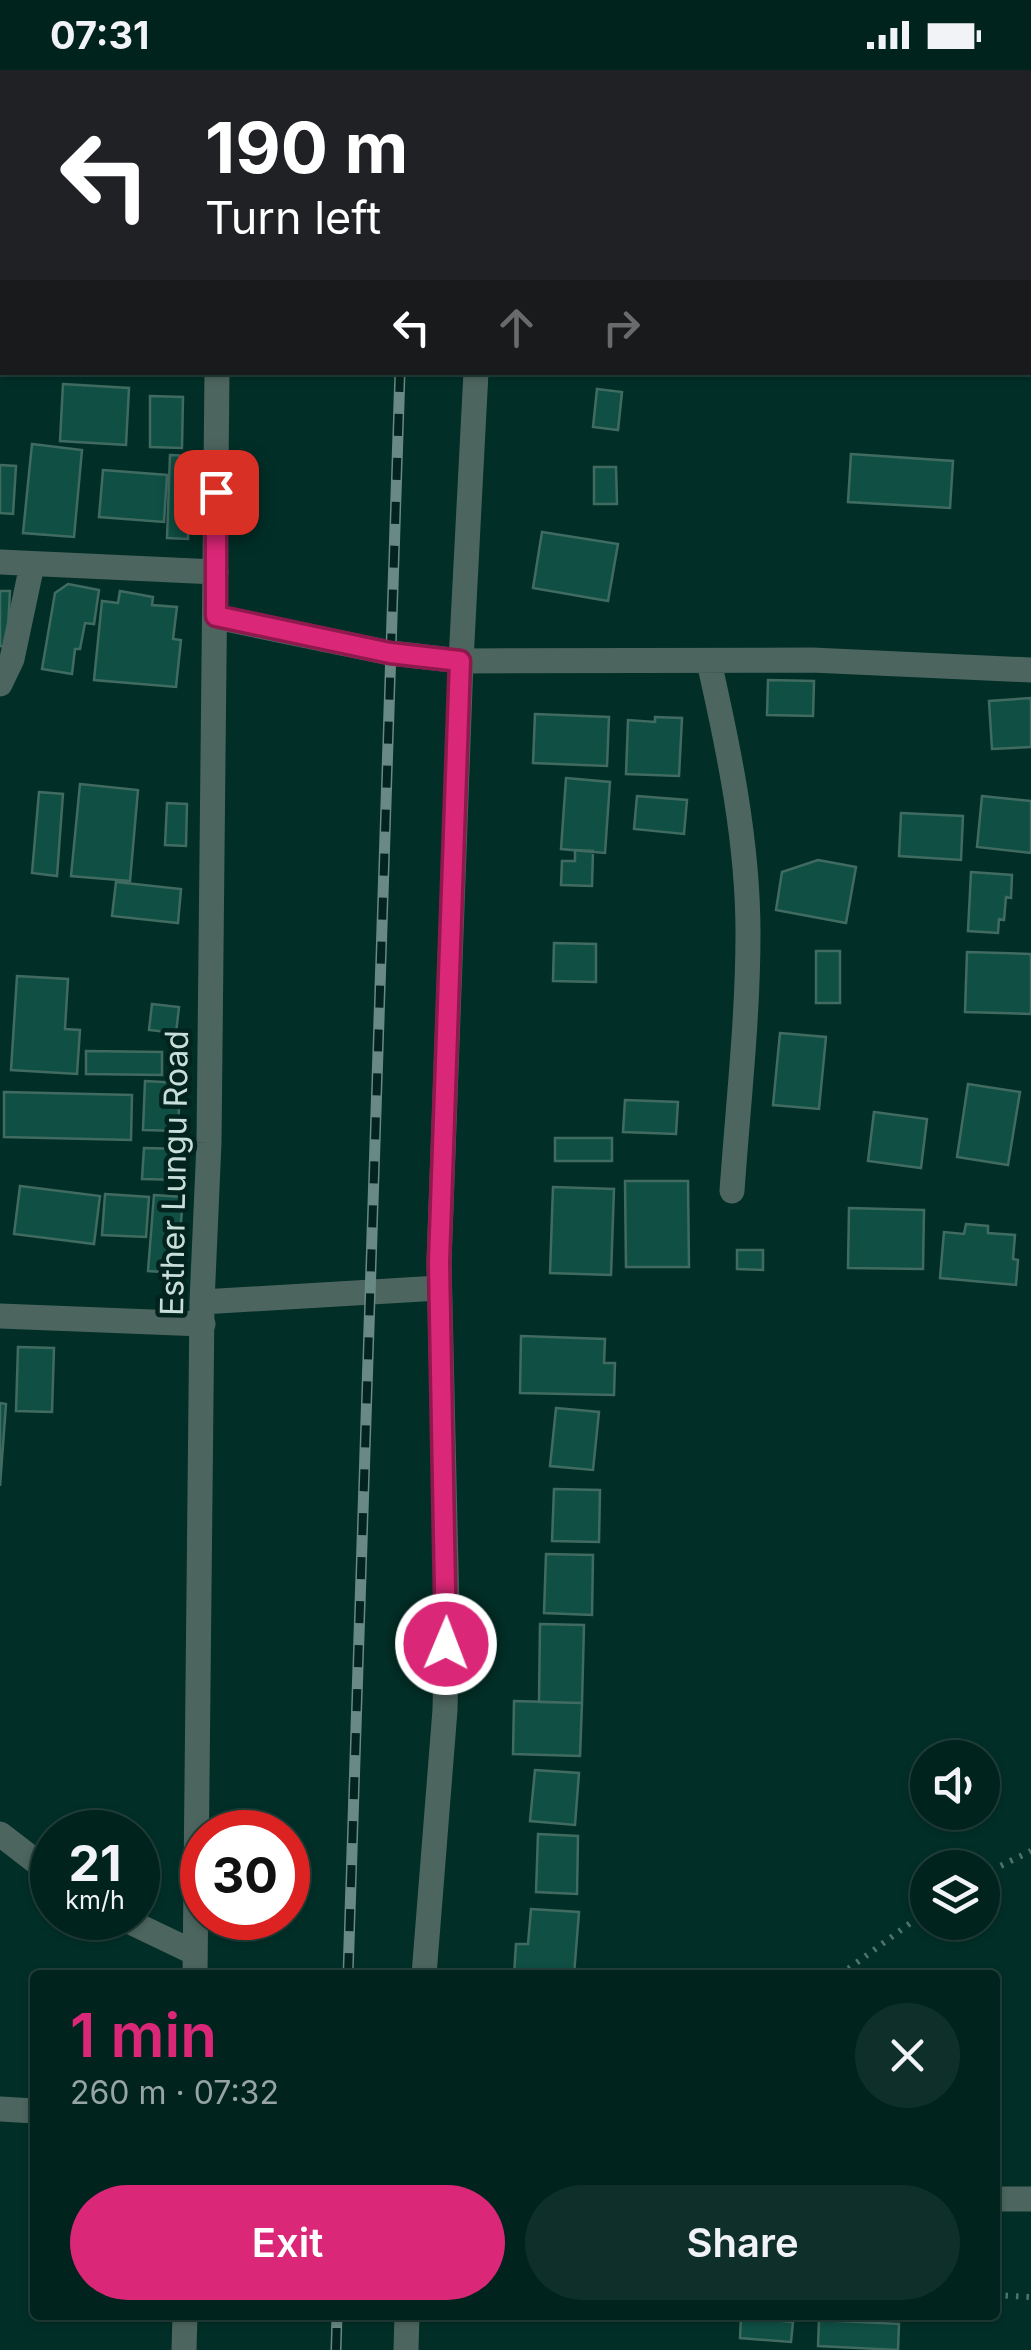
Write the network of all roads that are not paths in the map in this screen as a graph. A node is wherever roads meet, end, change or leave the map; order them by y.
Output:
1 (217, 375) edge
2 (476, 375) edge
3 (0, 562) edge
4 (32, 565) junction
5 (216, 572) junction
6 (216, 616) junction
7 (460, 661) junction
8 (709, 662) junction
9 (1031, 670) edge
10 (0, 684) edge
11 (732, 1191) dead end
12 (439, 1288) junction
13 (203, 1313) junction
14 (0, 1316) edge
15 (0, 1834) edge
16 (30, 1857) edge
17 (157, 1940) edge
18 (195, 1964) edge
19 (424, 1970) edge
20 (0, 2108) edge
21 (30, 2111) edge
22 (1000, 2199) edge
23 (1031, 2199) edge
24 (185, 2320) edge
25 (407, 2320) edge
26 (184, 2350) edge
27 (406, 2350) edge

1 - 5 street, Esther Lungu Road
2 - 7 street
3 - 4 street
4 - 5 street
4 - 10 street
5 - 6 street, Esther Lungu Road
6 - 7 street
6 - 13 street, Esther Lungu Road
7 - 8 street
7 - 12 street
8 - 9 street
8 - 11 street
12 - 13 street
12 - 19 street
13 - 14 street
13 - 18 street, Esther Lungu Road
15 - 16 street
17 - 18 street
20 - 21 street
22 - 23 street
24 - 26 street
25 - 27 street

